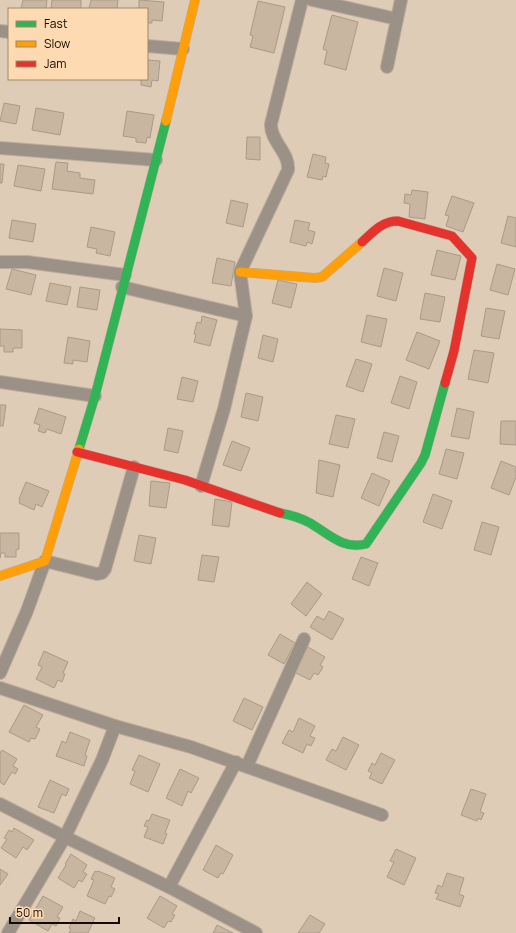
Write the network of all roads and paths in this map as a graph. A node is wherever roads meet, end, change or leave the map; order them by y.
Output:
1 (195, 0) edge
2 (302, 0) edge
3 (312, 0) edge
4 (402, 0) edge
5 (397, 19) junction
6 (148, 46) edge
7 (183, 49) junction
8 (387, 67) dead end
9 (0, 148) edge
10 (156, 160) junction
11 (0, 262) edge
12 (240, 272) junction
13 (124, 281) junction
14 (246, 316) junction
15 (0, 382) edge
16 (95, 396) junction
17 (77, 452) junction
18 (134, 467) junction
19 (201, 486) junction
20 (45, 560) junction
21 (0, 576) edge
22 (304, 639) dead end
23 (0, 673) edge
24 (0, 688) edge
25 (115, 726) junction
26 (241, 764) junction
27 (0, 804) edge
28 (382, 815) dead end
29 (65, 837) junction
30 (169, 887) junction
31 (8, 930) edge
32 (256, 933) edge

1 - 7 street
2 - 12 street
3 - 5 street
4 - 5 street
5 - 8 street
6 - 7 street
7 - 10 street
9 - 10 street
10 - 13 street
11 - 13 street
12 - 14 street
12 - 19 street
13 - 14 street
13 - 16 street
14 - 19 street
15 - 16 street
16 - 17 street
17 - 18 street
17 - 20 street
18 - 19 street
18 - 20 street
20 - 21 street
20 - 23 street
22 - 26 street
24 - 25 street
25 - 26 street
25 - 29 street
26 - 28 street
26 - 30 street
27 - 29 street
29 - 30 street
29 - 31 street
30 - 32 street

